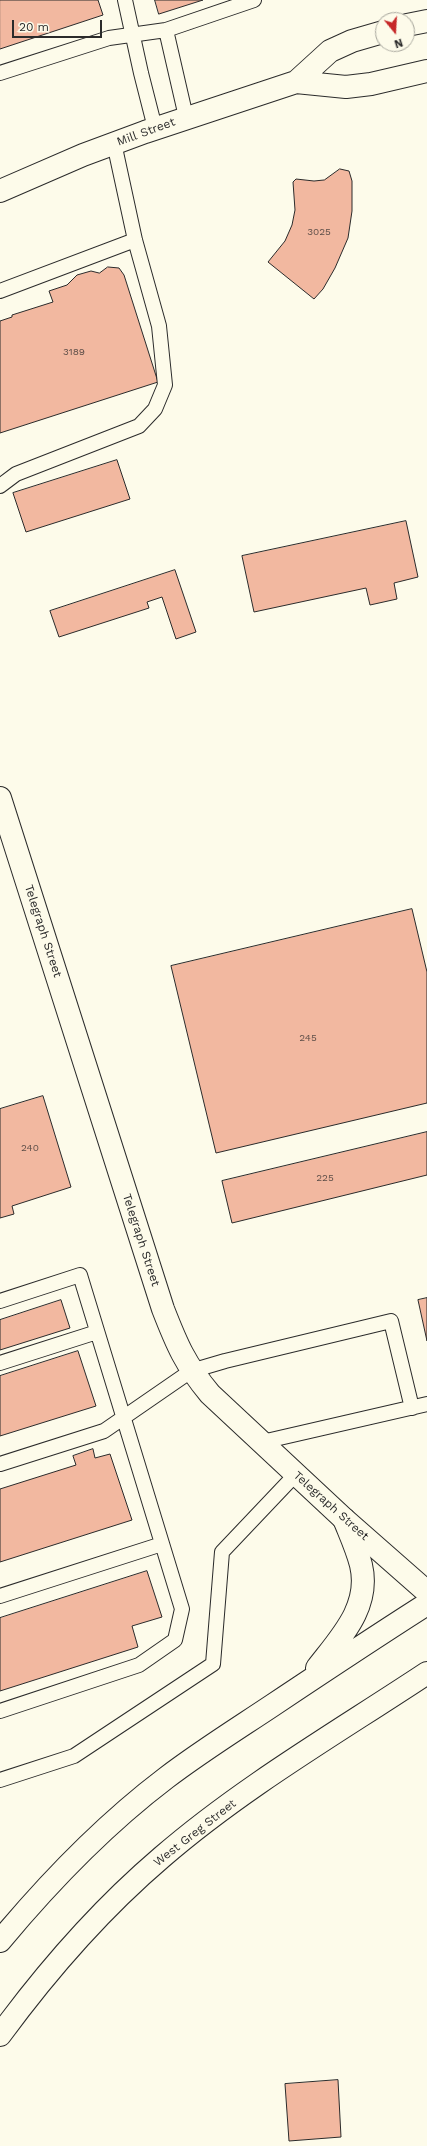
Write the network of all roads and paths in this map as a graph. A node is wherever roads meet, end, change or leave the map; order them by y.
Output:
1 (125, 0) edge
2 (254, 0) edge
3 (427, 21) edge
4 (415, 24) edge
5 (166, 30) junction
6 (134, 34) junction
7 (375, 34) edge
8 (427, 71) edge
9 (0, 73) edge
10 (296, 82) junction
11 (186, 117) junction
12 (155, 128) junction
13 (114, 143) junction
14 (0, 191) edge
15 (135, 240) junction
16 (0, 291) edge
17 (0, 486) edge
18 (0, 798) edge
19 (0, 1301) edge
20 (97, 1332) junction
21 (0, 1363) edge
22 (192, 1372) junction
23 (427, 1404) edge
24 (412, 1408) junction
25 (122, 1418) junction
26 (262, 1442) junction
27 (0, 1464) edge
28 (296, 1474) junction
29 (344, 1518) junction
30 (162, 1544) junction
31 (427, 1592) edge
32 (0, 1596) edge
33 (427, 1604) edge
34 (427, 1673) edge
35 (306, 1683) junction
36 (0, 1711) edge
37 (0, 1780) edge
38 (0, 1941) edge
39 (0, 2035) edge

1 - 6 lane
2 - 5 lane
3 - 4 main road
5 - 6 lane
5 - 11 lane
6 - 9 lane
6 - 12 lane
7 - 10 main road, Mill Street
8 - 10 main road, Mill Street
10 - 11 main road, Mill Street
11 - 12 main road, Mill Street
12 - 13 main road, Mill Street
13 - 14 main road, Mill Street
13 - 15 lane
15 - 16 lane
15 - 17 lane
18 - 22 main road, Telegraph Street
19 - 20 lane
20 - 21 lane
20 - 25 lane
22 - 24 lane
22 - 25 lane
22 - 26 main road, Telegraph Street
23 - 24 lane
24 - 26 lane
25 - 27 lane
25 - 30 lane
26 - 28 main road, Telegraph Street
28 - 29 main road, Telegraph Street
28 - 37 lane
29 - 31 main road, Telegraph Street
29 - 35 main road
30 - 32 lane
30 - 36 lane
33 - 35 main road
34 - 39 main road, West Greg Street
35 - 38 main road

